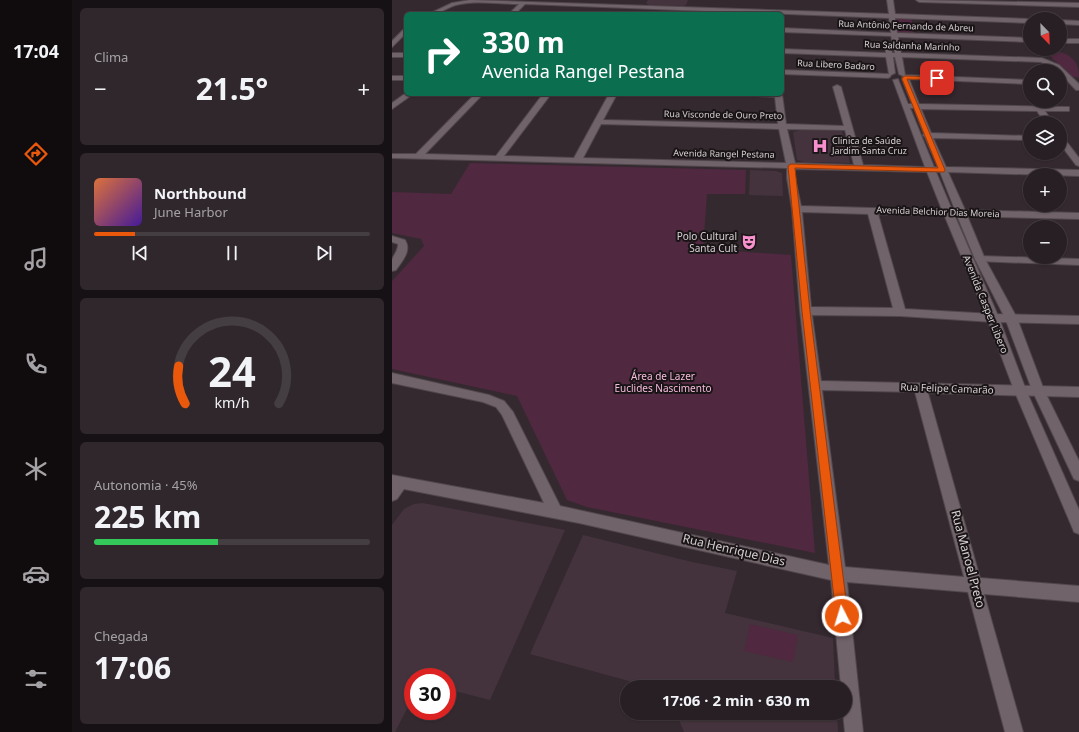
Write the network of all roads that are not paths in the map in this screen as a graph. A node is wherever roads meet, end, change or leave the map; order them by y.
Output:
1 (641, 0) edge
2 (693, 0) edge
3 (884, 0) edge
4 (890, 0) edge
5 (919, 0) edge
6 (523, 3) junction
7 (578, 5) edge
8 (1079, 5) edge
9 (637, 7) junction
10 (690, 9) junction
11 (436, 12) edge
12 (514, 12) edge
13 (633, 12) edge
14 (741, 12) edge
15 (784, 13) edge
16 (885, 16) junction
17 (892, 16) junction
18 (1023, 21) edge
19 (1067, 22) edge
20 (1079, 23) edge
21 (784, 30) edge
22 (888, 30) junction
23 (403, 35) edge
24 (1023, 40) edge
25 (1067, 41) edge
26 (1079, 42) edge
27 (392, 45) edge
28 (784, 51) edge
29 (392, 55) edge
30 (404, 55) edge
31 (888, 55) junction
32 (898, 55) junction
33 (784, 72) edge
34 (892, 77) junction
35 (904, 77) junction
36 (392, 78) edge
37 (404, 78) edge
38 (1023, 82) edge
39 (1067, 84) edge
40 (1078, 85) edge
41 (837, 87) dead end
42 (407, 96) edge
43 (477, 96) edge
44 (545, 96) edge
45 (612, 96) edge
46 (778, 96) edge
47 (905, 106) junction
48 (916, 107) junction
49 (392, 108) edge
50 (1023, 108) edge
51 (1039, 108) joint
52 (1066, 109) dead end
53 (1044, 116) edge
54 (598, 122) junction
55 (782, 126) junction
56 (848, 128) junction
57 (927, 135) junction
58 (1023, 138) edge
59 (1067, 148) edge
60 (392, 156) edge
61 (419, 156) junction
62 (498, 158) junction
63 (578, 161) junction
64 (1079, 163) edge
65 (791, 166) junction
66 (859, 167) junction
67 (931, 170) junction
68 (942, 170) junction
69 (1079, 173) edge
70 (796, 209) junction
71 (872, 210) junction
72 (948, 212) junction
73 (961, 213) junction
74 (1079, 216) edge
75 (392, 238) edge
76 (980, 259) junction
77 (1079, 262) edge
78 (392, 268) edge
79 (806, 311) junction
80 (900, 312) junction
81 (993, 318) junction
82 (1011, 318) junction
83 (1079, 320) edge
84 (392, 378) edge
85 (815, 384) junction
86 (920, 387) junction
87 (1020, 390) junction
88 (1038, 390) junction
89 (1079, 392) edge
90 (1079, 475) edge
91 (395, 486) edge
92 (555, 511) junction
93 (1079, 527) edge
94 (838, 574) junction
95 (975, 585) junction
96 (1079, 594) edge
97 (854, 732) edge
98 (1014, 732) edge

1 - 9 street
2 - 10 street
3 - 16 street, Avenida Casper Libero
4 - 17 street, Avenida Casper Libero
5 - 8 street
6 - 7 street
6 - 11 street
6 - 12 street
7 - 9 street
9 - 10 street
9 - 13 street
10 - 14 street
15 - 16 street
16 - 17 street
16 - 22 street, Avenida Casper Libero
17 - 18 street
17 - 22 street, Avenida Casper Libero
19 - 20 street
21 - 22 street, Rua Antônio Fernando de Abreu
22 - 24 street, Rua Antônio Fernando de Abreu
22 - 31 street, Avenida Casper Libero
22 - 32 street, Avenida Casper Libero
23 - 27 street
25 - 26 street
28 - 31 street, Rua Saldanha Marinho
29 - 30 street
31 - 32 street, Rua Saldanha Marinho
31 - 34 street, Avenida Casper Libero
32 - 35 street, Avenida Casper Libero
32 - 40 street, Rua Saldanha Marinho
33 - 34 street, Rua Libero Badaro
34 - 35 street, Rua Libero Badaro
34 - 47 street, Avenida Casper Libero
35 - 38 street
35 - 48 street, Avenida Casper Libero
36 - 37 street
39 - 40 street
41 - 56 street
42 - 49 street
43 - 61 street
44 - 62 street
45 - 54 street
46 - 55 street
47 - 48 street
47 - 67 street, Avenida Casper Libero
48 - 50 street
48 - 57 street, Avenida Casper Libero
51 - 52 street
51 - 53 street
54 - 55 street, Rua Visconde de Ouro Preto
54 - 63 street
55 - 56 street, Rua Visconde de Ouro Preto
55 - 65 street
56 - 66 street
57 - 58 street
57 - 68 street, Avenida Casper Libero
59 - 64 street
60 - 61 street, Avenida Rangel Pestana
61 - 62 street, Avenida Rangel Pestana
62 - 63 street, Avenida Rangel Pestana
63 - 65 street, Avenida Rangel Pestana
65 - 66 street, Avenida Rangel Pestana
65 - 70 street
66 - 67 street, Avenida Rangel Pestana
67 - 68 street, Avenida Rangel Pestana
67 - 72 street, Avenida Casper Libero
68 - 69 street, Avenida Rangel Pestana
68 - 73 street, Avenida Casper Libero
70 - 71 street, Avenida Belchior Dias Moreia
70 - 79 street
71 - 72 street, Avenida Belchior Dias Moreia
71 - 80 street
72 - 73 street, Avenida Belchior Dias Moreia
72 - 81 street, Avenida Casper Libero
73 - 74 street, Avenida Belchior Dias Moreia
73 - 76 street, Avenida Casper Libero
75 - 78 street
76 - 77 street
76 - 82 street, Avenida Casper Libero
79 - 80 street
79 - 85 street
80 - 81 street
81 - 82 street
81 - 87 street, Avenida Casper Libero
82 - 83 street
82 - 88 street, Avenida Casper Libero
84 - 92 street
85 - 86 street, Rua Felipe Camarão
85 - 94 street
86 - 87 street, Rua Felipe Camarão
86 - 95 street, Rua Manoel Preto
87 - 88 street, Rua Felipe Camarão
87 - 93 street, Avenida Casper Libero
88 - 89 street, Rua Felipe Camarão
88 - 90 street, Avenida Casper Libero
91 - 92 street, Rua Henrique Dias
92 - 94 street, Rua Henrique Dias
94 - 95 street, Rua Henrique Dias
94 - 97 street
95 - 96 street, Rua Henrique Dias
95 - 98 street, Rua Manoel Preto

